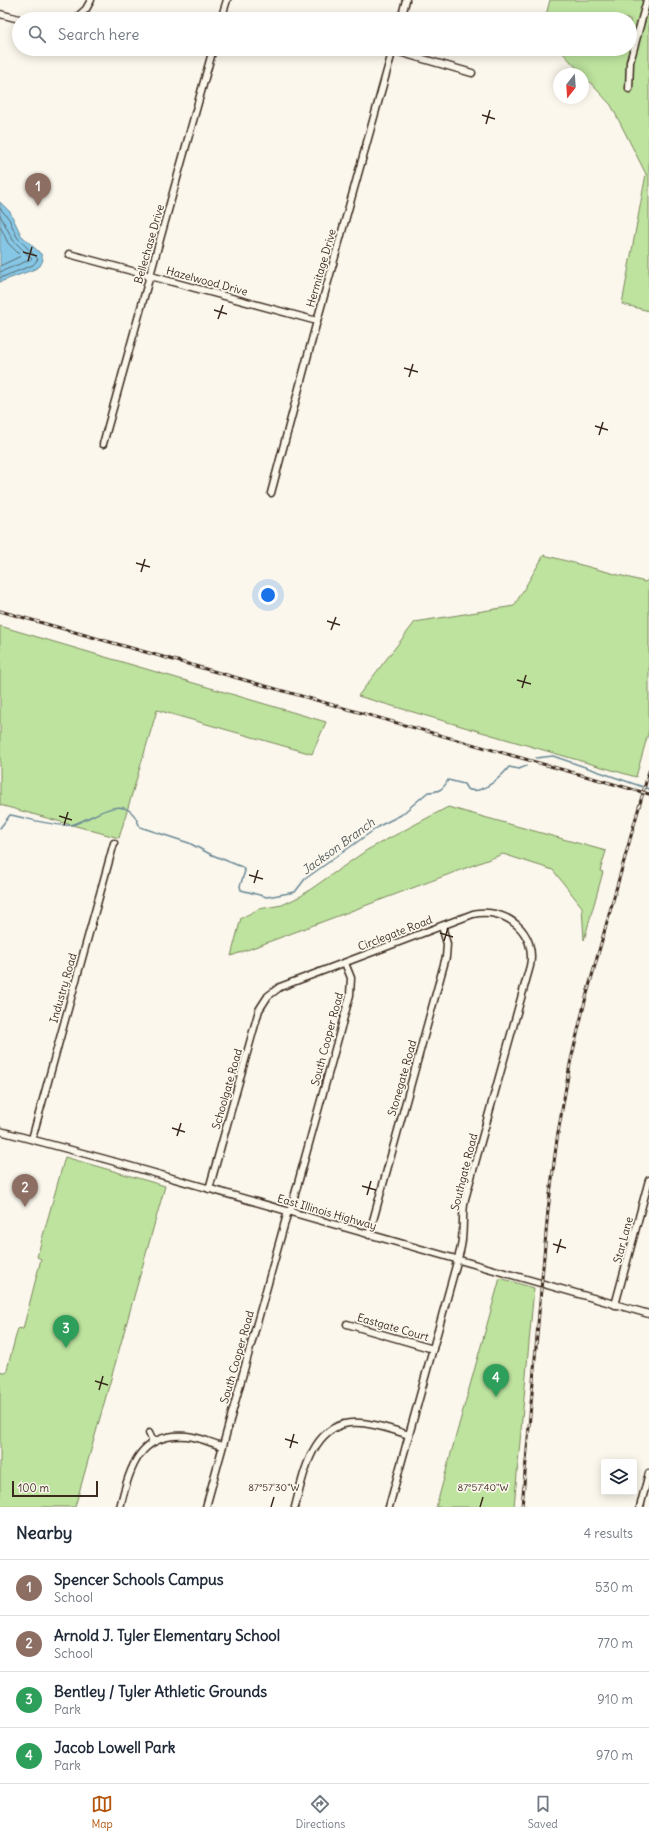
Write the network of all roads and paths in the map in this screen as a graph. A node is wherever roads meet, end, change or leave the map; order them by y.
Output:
1 (91, 0) edge
2 (227, 0) edge
3 (406, 0) edge
4 (646, 0) edge
5 (83, 12) edge
6 (223, 12) edge
7 (403, 12) edge
8 (0, 14) edge
9 (12, 17) edge
10 (637, 35) edge
11 (211, 56) edge
12 (390, 56) edge
13 (413, 56) edge
14 (632, 56) edge
15 (472, 73) dead end
16 (629, 89) dead end
17 (69, 254) dead end
18 (151, 276) junction
19 (317, 321) junction
20 (103, 444) dead end
21 (271, 494) dead end
22 (114, 843) dead end
23 (442, 926) junction
24 (526, 936) joint
25 (345, 963) junction
26 (268, 996) joint
27 (0, 1131) edge
28 (32, 1139) junction
29 (649, 1180) edge
30 (209, 1189) junction
31 (289, 1212) junction
32 (369, 1234) junction
33 (458, 1260) junction
34 (615, 1305) junction
35 (649, 1314) edge
36 (347, 1324) dead end
37 (433, 1349) junction
38 (148, 1433) dead end
39 (409, 1435) junction
40 (153, 1442) junction
41 (222, 1446) junction
42 (649, 1474) edge
43 (120, 1507) edge
44 (206, 1507) edge
45 (295, 1507) edge
46 (389, 1507) edge
47 (640, 1507) edge

1 - 5 street
2 - 6 street
3 - 7 street
4 - 10 street
8 - 9 street
11 - 18 street, Bellechase Drive
12 - 19 street, Hermitage Drive
13 - 15 street
14 - 16 street
17 - 18 street, Hazelwood Drive
18 - 19 street, Hazelwood Drive
18 - 20 street, Bellechase Drive
19 - 21 street, Hermitage Drive
22 - 28 street, Industry Road
23 - 24 street, Circlegate Road
23 - 25 street, Circlegate Road
23 - 32 street, Stonegate Road
24 - 33 street, Southgate Road
25 - 26 street, Circlegate Road
25 - 31 street, South Cooper Road
26 - 30 street, Schoolgate Road
27 - 28 street, East Illinois Highway
28 - 30 street, East Illinois Highway
29 - 34 street, Star Lane
30 - 31 street, East Illinois Highway
31 - 32 street, East Illinois Highway
31 - 41 street, South Cooper Road
32 - 33 street, East Illinois Highway
33 - 34 street, East Illinois Highway
33 - 37 street, Southgate Road
34 - 35 street, East Illinois Highway
36 - 37 street, Eastgate Court
37 - 39 street, Southgate Road
38 - 40 street
39 - 45 street
39 - 46 street, Southgate Road
40 - 41 street
40 - 43 street
41 - 44 street, South Cooper Road
42 - 47 street

